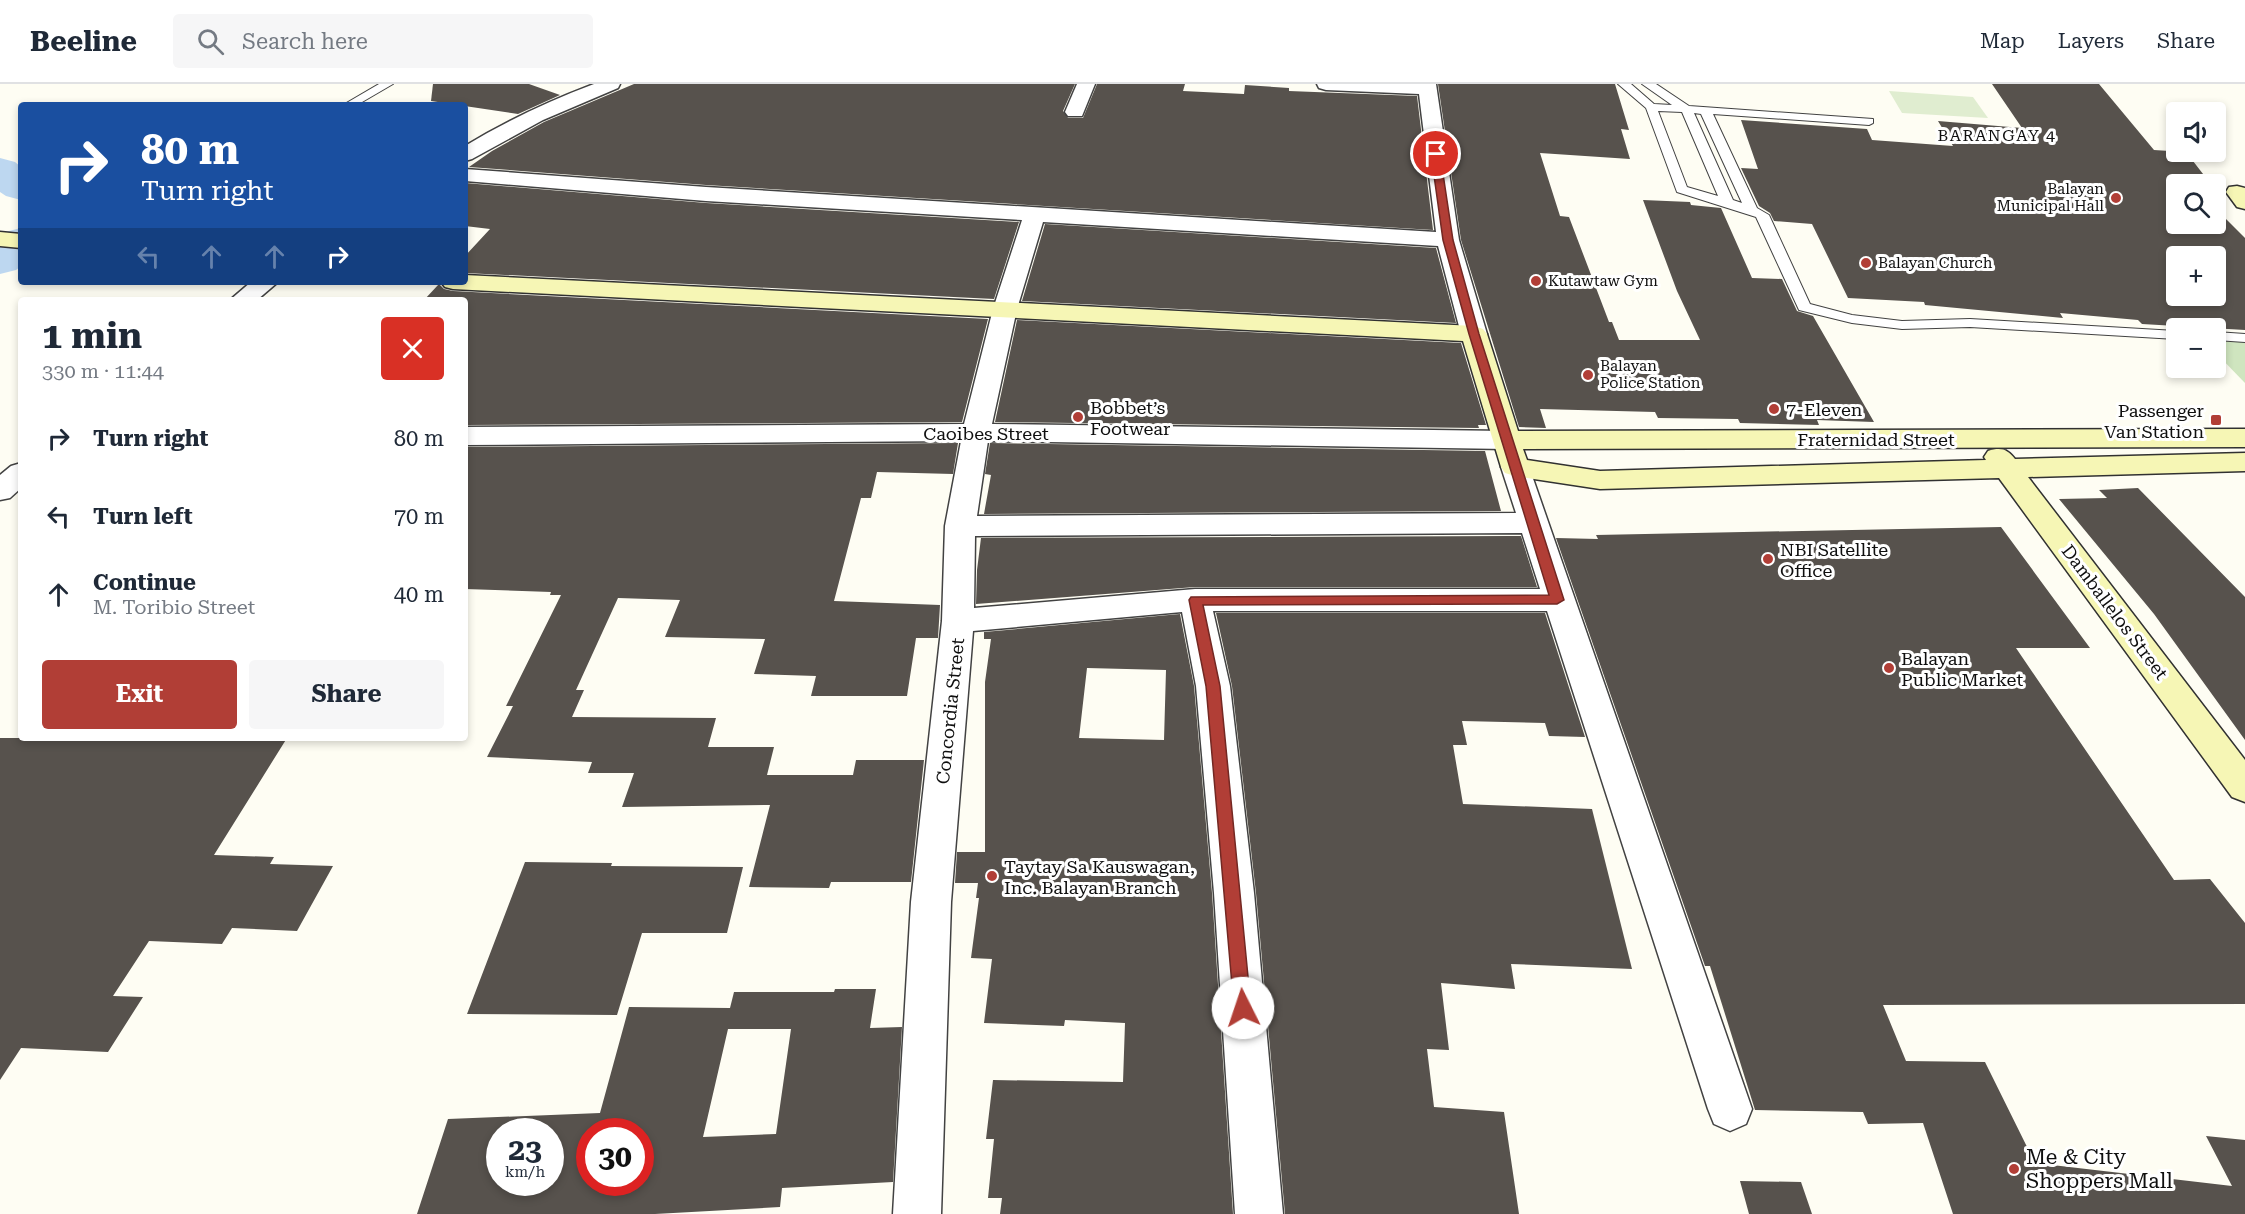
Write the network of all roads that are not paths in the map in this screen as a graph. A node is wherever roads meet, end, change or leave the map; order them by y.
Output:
1 (387, 84) edge
2 (570, 84) edge
3 (611, 84) edge
4 (1086, 84) edge
5 (1326, 84) edge
6 (1624, 84) edge
7 (1648, 84) edge
8 (1426, 87) edge
9 (354, 102) edge
10 (560, 103) junction
11 (1651, 107) junction
12 (1687, 110) junction
13 (1706, 111) junction
14 (1075, 112) dead end
15 (1869, 121) dead end
16 (468, 152) edge
17 (468, 175) edge
18 (1727, 202) junction
19 (1752, 210) junction
20 (1034, 216) junction
21 (0, 239) edge
22 (1448, 240) junction
23 (18, 241) edge
24 (468, 283) edge
25 (262, 285) edge
26 (246, 297) edge
27 (1005, 309) junction
28 (1474, 334) junction
29 (2166, 334) edge
30 (2226, 337) edge
31 (2245, 338) edge
32 (976, 432) junction
33 (468, 436) edge
34 (2245, 438) edge
35 (1983, 439) junction
36 (1510, 454) junction
37 (2245, 462) edge
38 (2008, 469) junction
39 (18, 475) edge
40 (0, 491) edge
41 (1532, 523) junction
42 (960, 526) junction
43 (1196, 600) junction
44 (1557, 600) junction
45 (958, 621) junction
46 (2245, 787) edge
47 (1730, 1108) dead end
48 (917, 1214) edge
49 (1259, 1214) edge

1 - 9 lane
2 - 10 street
3 - 10 street
4 - 14 street
5 - 8 street
6 - 11 lane
7 - 12 lane
8 - 22 street
10 - 16 street
11 - 12 lane
11 - 18 lane
12 - 13 lane
12 - 18 lane
13 - 15 lane
13 - 19 lane
17 - 20 street
18 - 19 lane
19 - 29 lane
20 - 22 street
20 - 27 street, Concordia Street
21 - 23 street
22 - 28 street
24 - 27 street
25 - 26 street
27 - 28 street
27 - 32 street, Concordia Street
28 - 36 street
30 - 31 lane
32 - 33 street, Caoibes Street
32 - 36 street, Caoibes Street
32 - 42 street, Concordia Street
34 - 35 street, Fraternidad Street
35 - 36 street, Fraternidad Street
35 - 38 street, Damballelos Street
36 - 38 street, Fraternidad Street
36 - 41 street
37 - 38 street, Fraternidad Street
38 - 46 street, Damballelos Street
39 - 40 street
41 - 42 street
41 - 44 street
42 - 45 street, Concordia Street
43 - 44 street
43 - 45 street
43 - 49 street
44 - 47 street
45 - 48 street, Concordia Street

